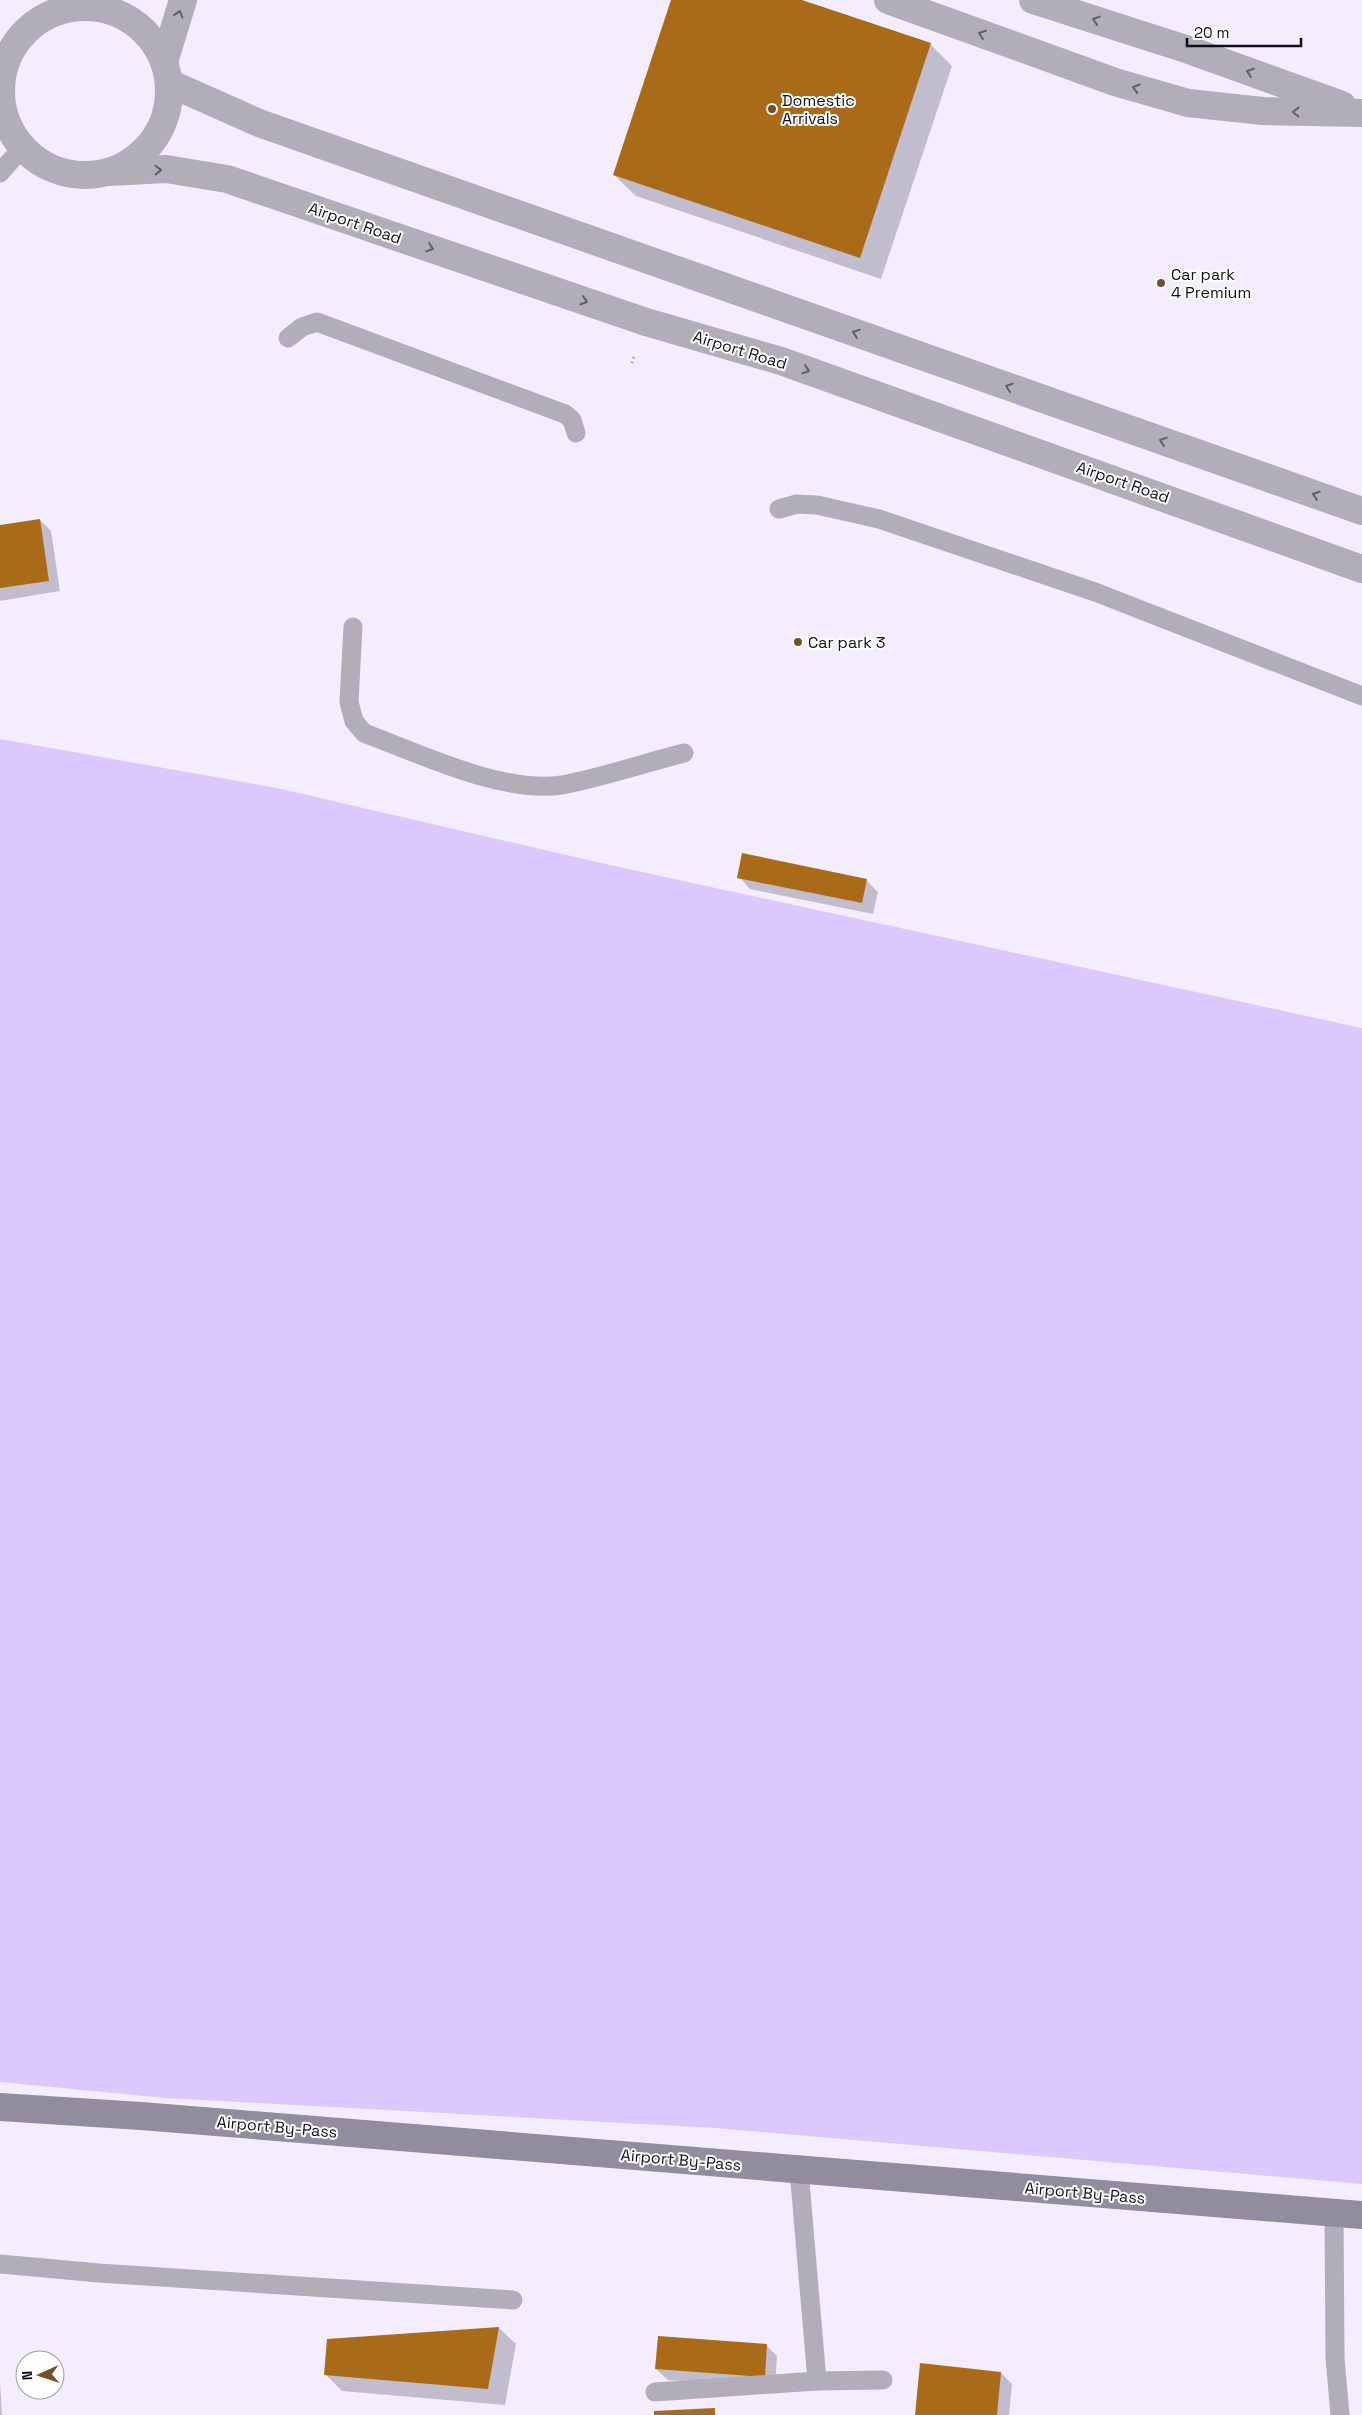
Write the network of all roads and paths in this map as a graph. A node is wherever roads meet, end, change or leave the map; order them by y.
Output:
1 (183, 0) edge
2 (888, 0) edge
3 (1033, 0) edge
4 (39, 11) edge
5 (167, 72) junction
6 (1362, 113) edge
7 (22, 148) junction
8 (109, 172) junction
9 (0, 173) edge
10 (288, 338) dead end
11 (576, 433) dead end
12 (779, 509) dead end
13 (1362, 511) edge
14 (1362, 569) edge
15 (353, 627) dead end
16 (1362, 696) edge
17 (684, 752) dead end
18 (0, 2107) edge
19 (799, 2170) junction
20 (1334, 2212) junction
21 (1362, 2215) edge
22 (0, 2264) edge
23 (513, 2300) dead end
24 (883, 2380) dead end
25 (817, 2382) junction
26 (655, 2392) dead end
27 (1340, 2415) edge

5 -> 1 street, Airport Road
6 -> 2 street
6 -> 3 street
4 - 5 street, Airport Road
4 - 7 street, Airport Road
5 - 8 street, Airport Road
13 -> 5 street
7 - 8 street, Airport Road
7 - 9 lane
8 -> 14 street, Airport Road
10 - 11 lane
12 - 16 lane
15 - 17 lane
18 - 19 main road, Airport By-Pass
19 - 20 main road, Airport By-Pass
19 - 25 lane
20 - 21 main road, Airport By-Pass
20 - 27 lane
22 - 23 lane
24 - 25 lane
25 - 26 lane

